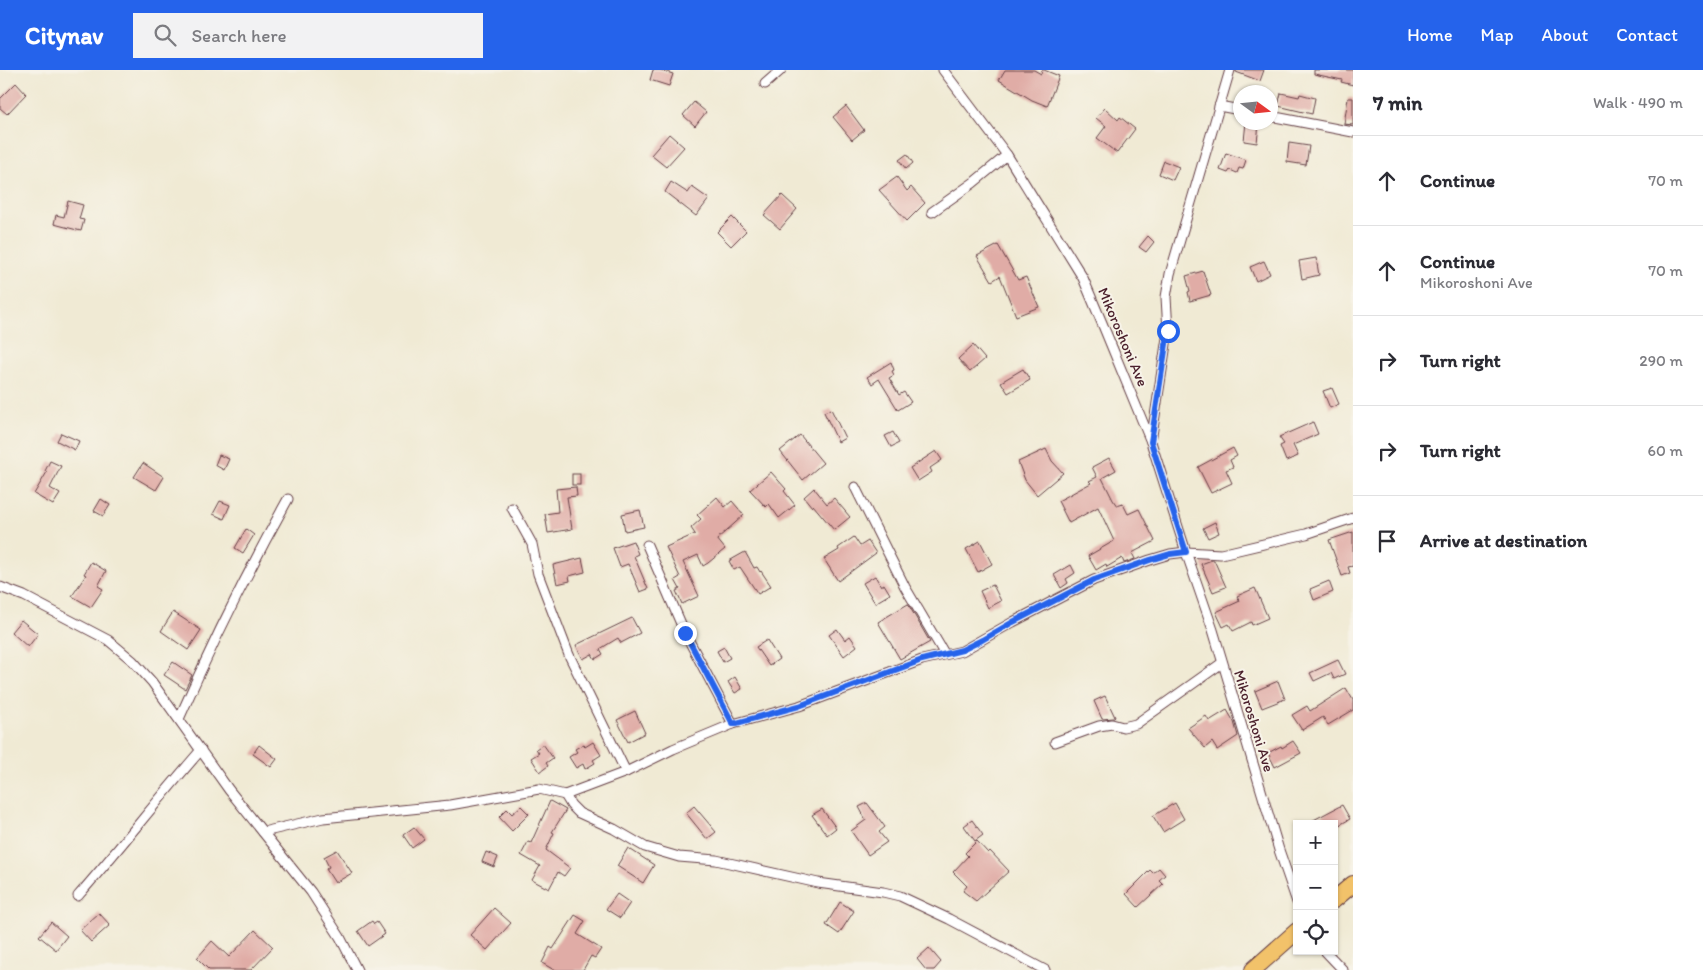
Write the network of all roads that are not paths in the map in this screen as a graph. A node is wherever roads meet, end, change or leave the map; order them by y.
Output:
1 (781, 70) edge
2 (943, 70) edge
3 (1230, 70) edge
4 (765, 84) dead end
5 (1219, 106) junction
6 (1233, 109) edge
7 (1278, 118) edge
8 (1353, 132) edge
9 (1007, 155) junction
10 (932, 212) dead end
11 (1151, 442) junction
12 (855, 487) dead end
13 (288, 499) dead end
14 (512, 508) dead end
15 (1353, 518) edge
16 (647, 545) dead end
17 (1186, 552) junction
18 (0, 587) edge
19 (944, 653) junction
20 (1222, 663) junction
21 (180, 720) junction
22 (733, 724) junction
23 (1055, 742) dead end
24 (201, 750) junction
25 (626, 772) junction
26 (565, 795) junction
27 (262, 832) junction
28 (1353, 884) edge
29 (1293, 890) edge
30 (78, 896) dead end
31 (1338, 897) edge
32 (1293, 935) edge
33 (1329, 955) edge
34 (357, 970) edge
35 (1045, 970) edge
36 (1253, 970) edge
37 (1343, 970) edge

1 - 4 street
2 - 9 street, Mikoroshoni Ave
3 - 5 street
5 - 6 street
5 - 11 street
7 - 8 street
9 - 10 street
9 - 11 street, Mikoroshoni Ave
11 - 17 street, Mikoroshoni Ave
12 - 19 street
13 - 21 street
14 - 25 street
15 - 17 street
16 - 22 street
17 - 19 street
17 - 20 street, Mikoroshoni Ave
18 - 21 street
19 - 22 street
20 - 23 street
20 - 29 street, Mikoroshoni Ave
21 - 24 street
22 - 25 street
24 - 27 street
24 - 30 street
25 - 26 street
26 - 27 street
26 - 35 street
27 - 34 street
28 - 31 highway
32 - 36 highway
33 - 37 street

